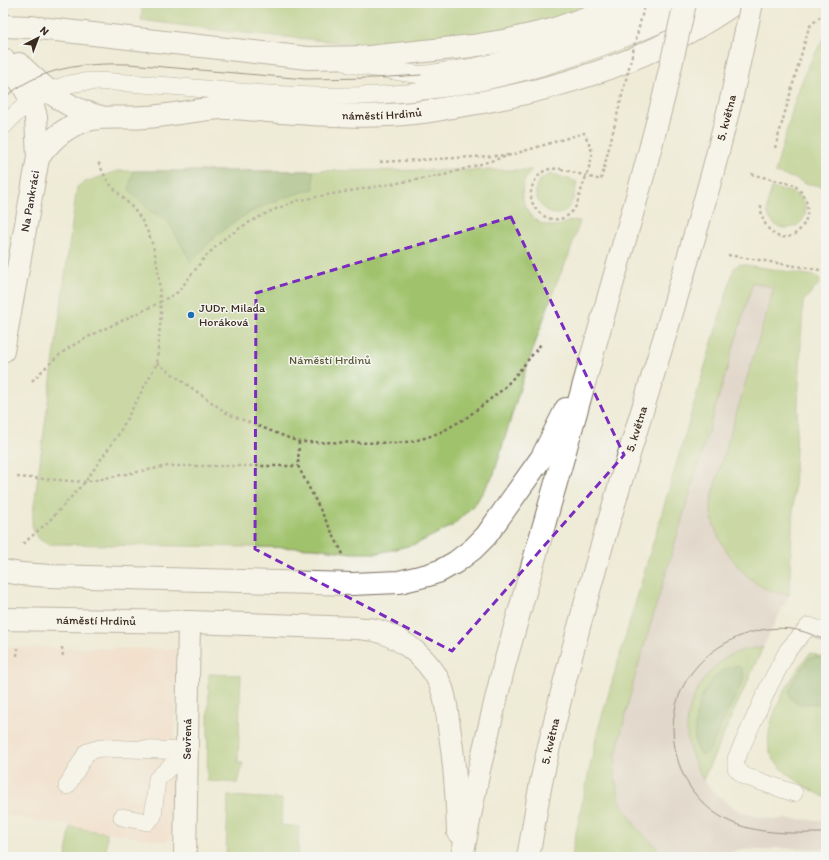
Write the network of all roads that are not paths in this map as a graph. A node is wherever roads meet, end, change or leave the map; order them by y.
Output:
1 (625, 3) edge
2 (667, 3) edge
3 (685, 3) edge
4 (701, 3) edge
5 (747, 3) edge
6 (752, 3) edge
7 (729, 7) edge
8 (3, 26) edge
9 (3, 50) edge
10 (308, 58) junction
11 (3, 59) edge
12 (538, 68) junction
13 (41, 97) junction
14 (488, 102) junction
15 (101, 117) junction
16 (3, 127) edge
17 (38, 158) junction
18 (3, 351) edge
19 (590, 364) junction
20 (3, 571) edge
21 (3, 619) edge
22 (189, 622) junction
23 (826, 632) edge
24 (187, 750) junction
25 (67, 786) dead end
26 (794, 794) dead end
27 (122, 818) dead end
28 (185, 857) edge
29 (461, 857) edge
30 (528, 857) edge

1 - 10 main road
2 - 10 lane
3 - 19 main road, bridge
4 - 12 lane
5 - 7 lane
6 - 30 main road, 5. května, bridge
7 - 14 main road, náměstí Hrdinů
8 - 10 main road
9 - 13 main road
11 - 13 main road, Na Pankráci
12 - 13 lane
12 - 14 lane
13 - 15 main road
13 - 16 lane
13 - 17 main road, Na Pankráci
14 - 15 main road, náměstí Hrdinů
15 - 17 main road, náměstí Hrdinů
17 - 18 main road, Na Pankráci
19 - 20 main road
19 - 29 main road
21 - 22 main road, náměstí Hrdinů
22 - 24 main road, Sevřená
22 - 29 main road, náměstí Hrdinů
23 - 26 lane
24 - 25 lane
24 - 27 lane
24 - 28 main road, Sevřená

